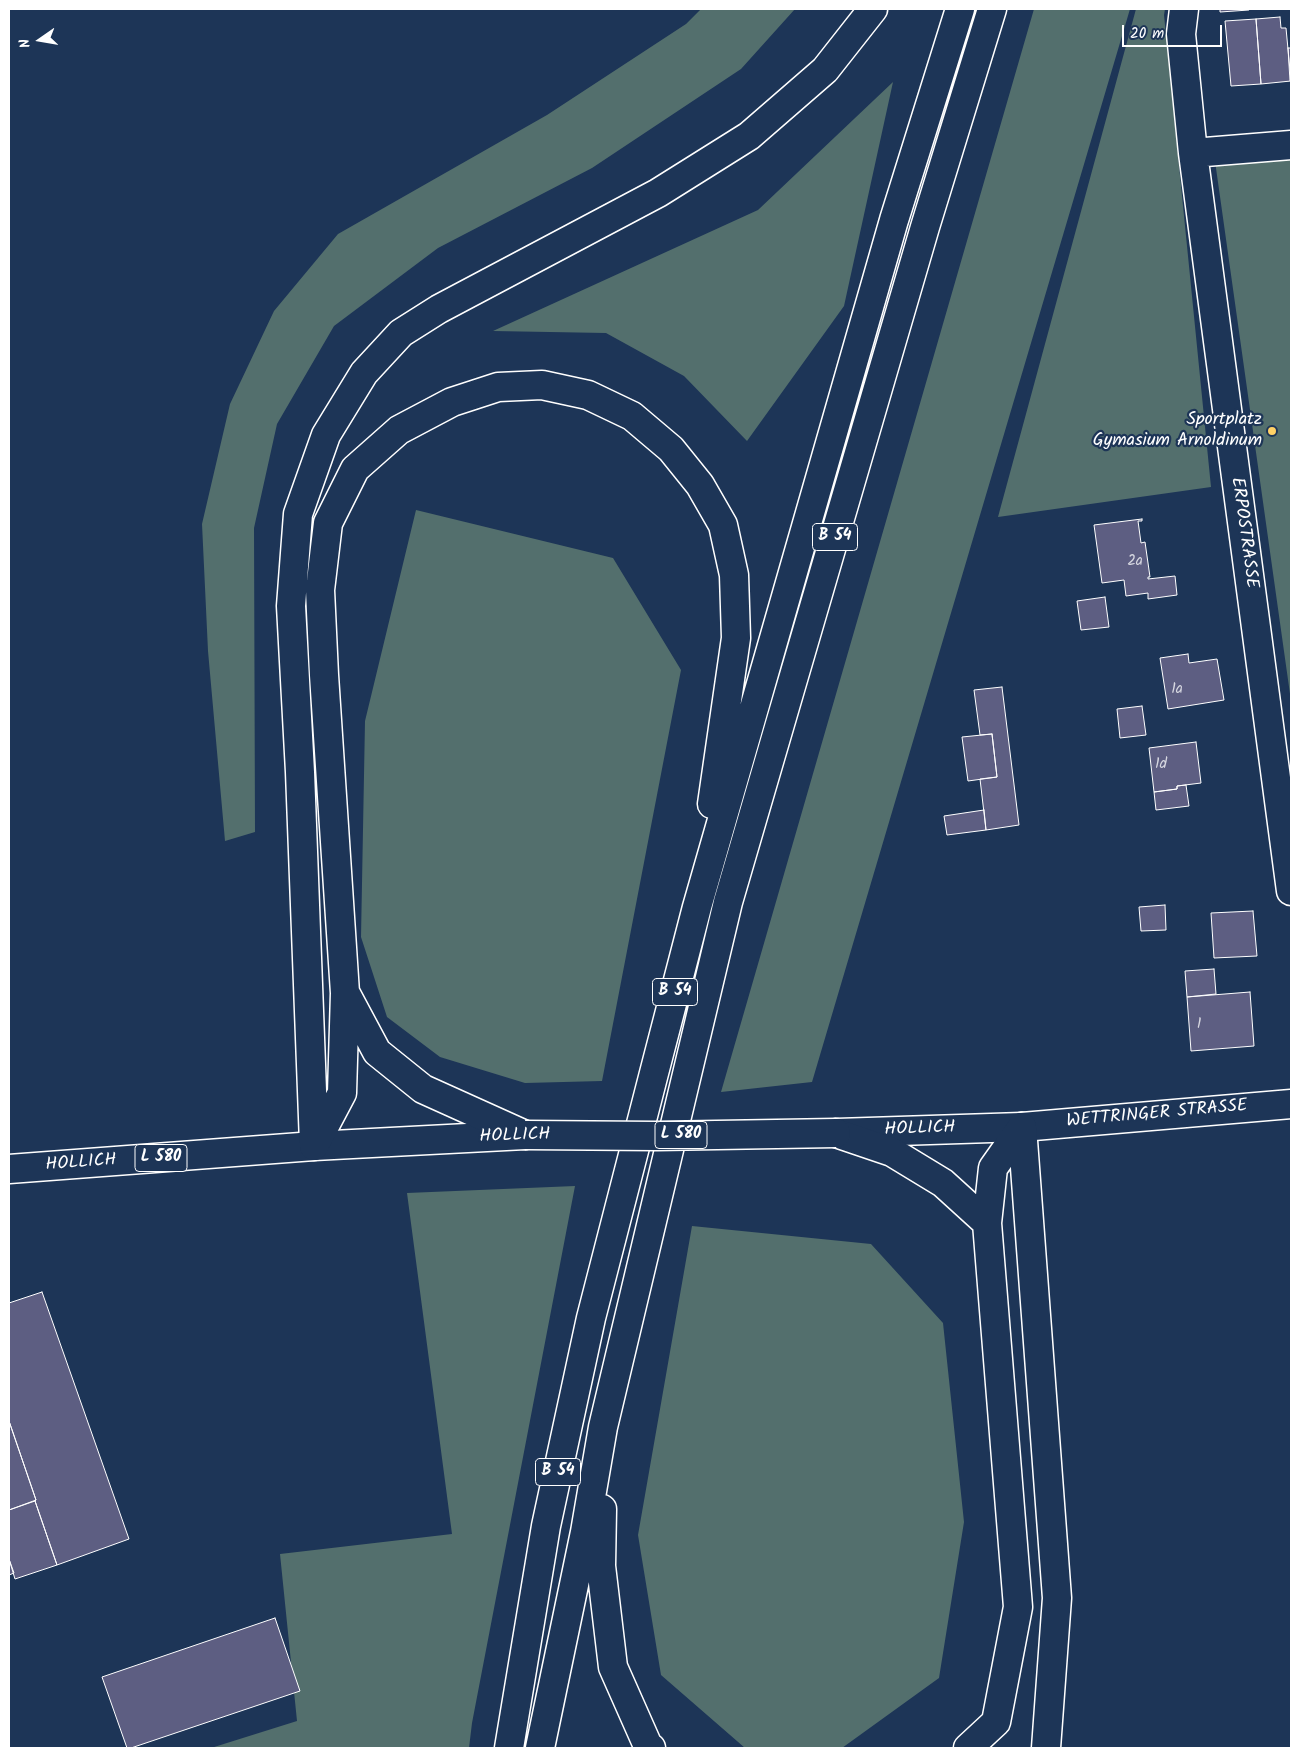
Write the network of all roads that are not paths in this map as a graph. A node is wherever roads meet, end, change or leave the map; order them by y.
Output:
1 (873, 9) edge
2 (960, 9) edge
3 (992, 9) edge
4 (1184, 9) edge
5 (1291, 145) edge
6 (1193, 153) junction
7 (1291, 891) edge
8 (697, 907) junction
9 (345, 993) junction
10 (1291, 1104) edge
11 (1022, 1126) junction
12 (836, 1133) junction
13 (525, 1135) junction
14 (314, 1146) junction
15 (9, 1169) edge
16 (987, 1223) junction
17 (603, 1427) junction
18 (509, 1748) edge
19 (540, 1748) edge
20 (651, 1748) edge
21 (968, 1748) edge
22 (1046, 1748) edge

1 - 14 main road
2 - 8 main road, B 54
3 - 17 main road, B 54
4 - 6 main road, ERPOSTRASSE
5 - 6 main road
6 - 7 main road, ERPOSTRASSE
8 - 9 main road
8 - 18 main road, B 54
9 - 13 main road
9 - 14 main road
10 - 11 main road, WETTRINGER STRASSE / L 580
11 - 12 main road, HOLLICH / L 580
11 - 16 main road
11 - 22 main road
12 - 13 main road, HOLLICH / L 580, bridge
12 - 16 main road
13 - 14 main road, HOLLICH / L 580
14 - 15 main road, HOLLICH / L 580
16 - 21 main road
17 - 19 main road, B 54
17 - 20 main road

